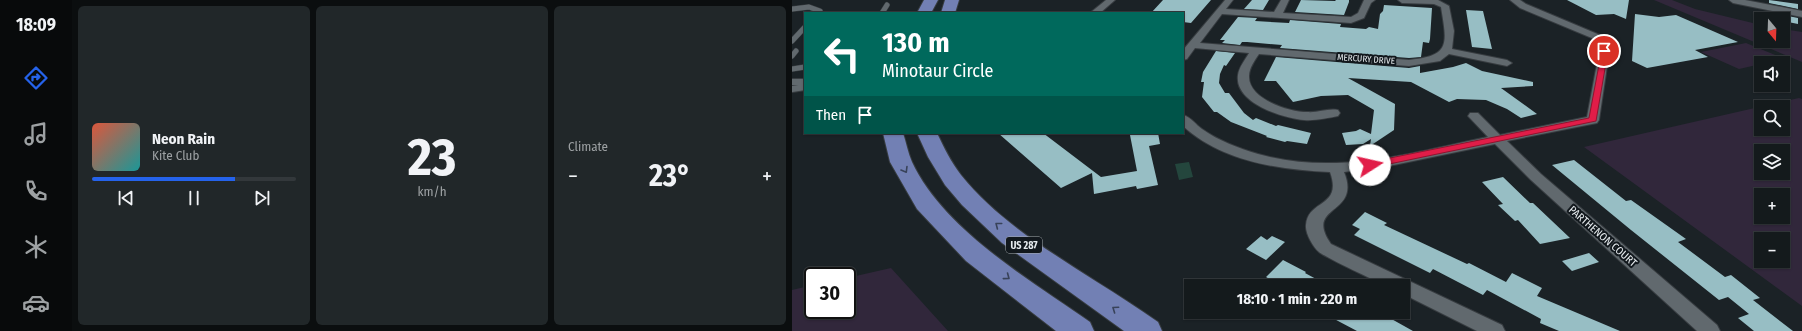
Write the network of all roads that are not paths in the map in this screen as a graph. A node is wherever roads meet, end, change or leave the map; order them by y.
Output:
1 (931, 0) edge
2 (952, 0) edge
3 (1111, 0) edge
4 (1229, 0) edge
5 (1285, 0) edge
6 (1371, 0) edge
7 (1402, 0) edge
8 (1514, 0) edge
9 (1733, 0) edge
10 (887, 5) dead end
11 (792, 9) edge
12 (1220, 11) junction
13 (819, 12) edge
14 (883, 12) edge
15 (925, 12) edge
16 (948, 12) edge
17 (1095, 12) edge
18 (1802, 14) edge
19 (1277, 15) junction
20 (803, 32) edge
21 (792, 41) edge
22 (1192, 45) junction
23 (1255, 50) junction
24 (1448, 50) junction
25 (796, 51) dead end
26 (792, 56) edge
27 (1184, 56) edge
28 (1507, 63) dead end
29 (804, 67) edge
30 (792, 69) edge
31 (792, 82) edge
32 (804, 82) edge
33 (804, 87) edge
34 (792, 89) edge
35 (1334, 113) dead end
36 (1474, 116) dead end
37 (1184, 120) edge
38 (893, 134) edge
39 (927, 134) edge
40 (1498, 139) junction
41 (1335, 168) junction
42 (1078, 331) edge
43 (1147, 331) edge
44 (1495, 331) edge
45 (1710, 331) edge

1 - 15 main road
2 - 16 main road
3 - 17 street
4 - 12 street
5 - 19 street
6 - 19 street
7 - 24 street
8 - 40 street
9 - 18 street
10 - 14 lane
11 - 13 lane
12 - 19 street
12 - 22 street
20 - 21 lane
22 - 23 street, MERCURY DRIVE
22 - 27 street
23 - 24 street, MERCURY DRIVE
23 - 35 street
24 - 28 street
25 - 26 lane
29 - 30 lane
31 - 32 lane
33 - 34 lane
36 - 40 street, PARTHENON COURT
37 - 41 street
38 -> 42 main road
43 -> 39 main road, US 287
40 - 41 street
40 - 45 street, PARTHENON COURT
41 - 44 street

